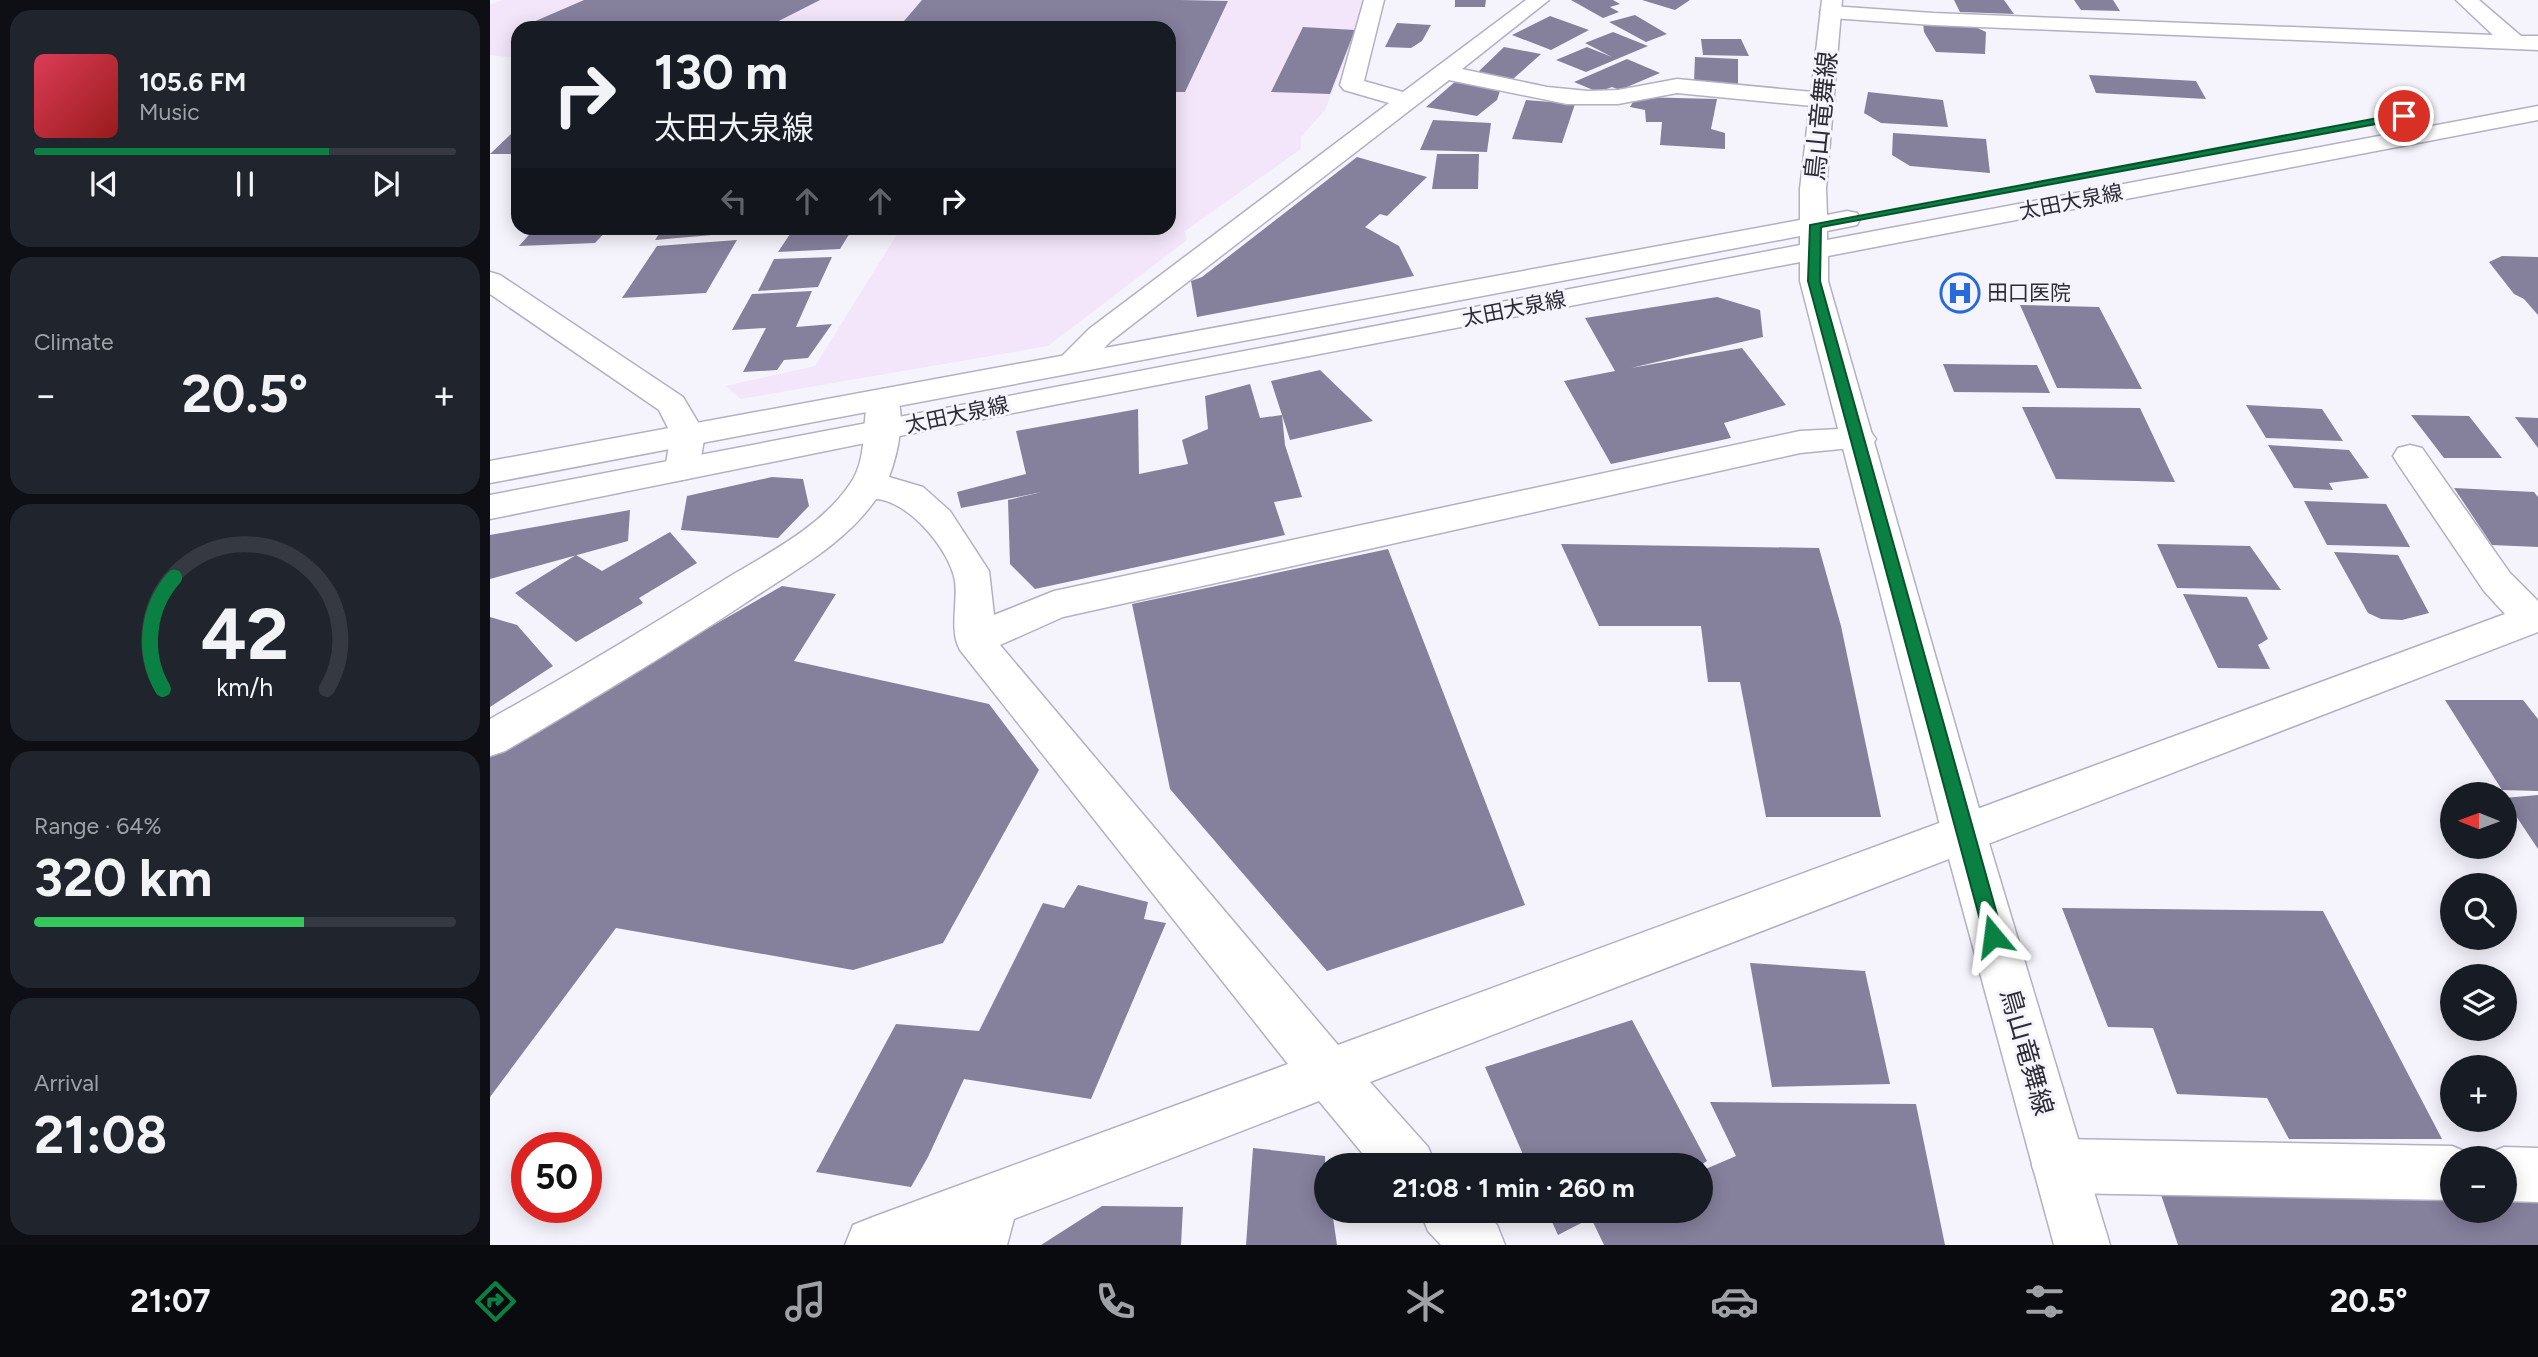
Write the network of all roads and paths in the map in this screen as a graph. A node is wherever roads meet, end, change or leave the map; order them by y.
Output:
1 (1374, 0) edge
2 (1539, 0) edge
3 (2466, 0) edge
4 (1832, 6) edge
5 (2260, 10) dead end
6 (2224, 29) junction
7 (2516, 43) junction
8 (2538, 43) edge
9 (1443, 72) junction
10 (2538, 92) edge
11 (1405, 100) junction
12 (1823, 100) junction
13 (2538, 113) edge
14 (1815, 239) junction
15 (490, 281) edge
16 (1071, 363) junction
17 (883, 415) junction
18 (688, 434) junction
19 (1859, 439) junction
20 (2410, 456) dead end
21 (682, 470) junction
22 (490, 472) edge
23 (867, 487) junction
24 (490, 507) edge
25 (2535, 617) edge
26 (974, 640) junction
27 (490, 739) edge
28 (1964, 833) junction
29 (1328, 1073) junction
30 (1398, 1153) edge
31 (2059, 1166) junction
32 (2440, 1173) edge
33 (2517, 1174) edge
34 (2538, 1175) edge
35 (985, 1223) edge
36 (1459, 1223) edge
37 (873, 1245) edge
38 (1478, 1245) edge
39 (2081, 1245) edge

1 - 11 main road
2 - 9 main road
3 - 7 main road
4 - 6 main road
4 - 12 main road, 鳥山竜舞線
5 - 6 main road
6 - 7 main road
7 - 8 main road
9 - 11 main road
9 - 12 main road
10 - 14 main road, 太田大泉線
11 - 16 main road
12 - 14 main road, 鳥山竜舞線
13 - 14 main road, 太田大泉線
14 - 16 main road, 太田大泉線
14 - 17 main road, 太田大泉線
14 - 19 main road, 鳥山竜舞線
15 - 18 main road
16 - 17 main road, 太田大泉線
17 - 18 main road, 太田大泉線
17 - 21 main road, 太田大泉線
17 - 23 main road
18 - 21 main road
18 - 22 main road, 太田大泉線
19 - 26 main road
19 - 28 main road, 鳥山竜舞線
20 - 25 main road
21 - 24 main road, 太田大泉線
23 - 26 main road
23 - 27 main road
25 - 28 main road
26 - 29 main road
28 - 29 main road
28 - 31 main road, 鳥山竜舞線
29 - 30 main road
29 - 35 main road
31 - 32 main road
31 - 39 main road, 鳥山竜舞線
33 - 34 main road
35 - 37 main road
36 - 38 main road

